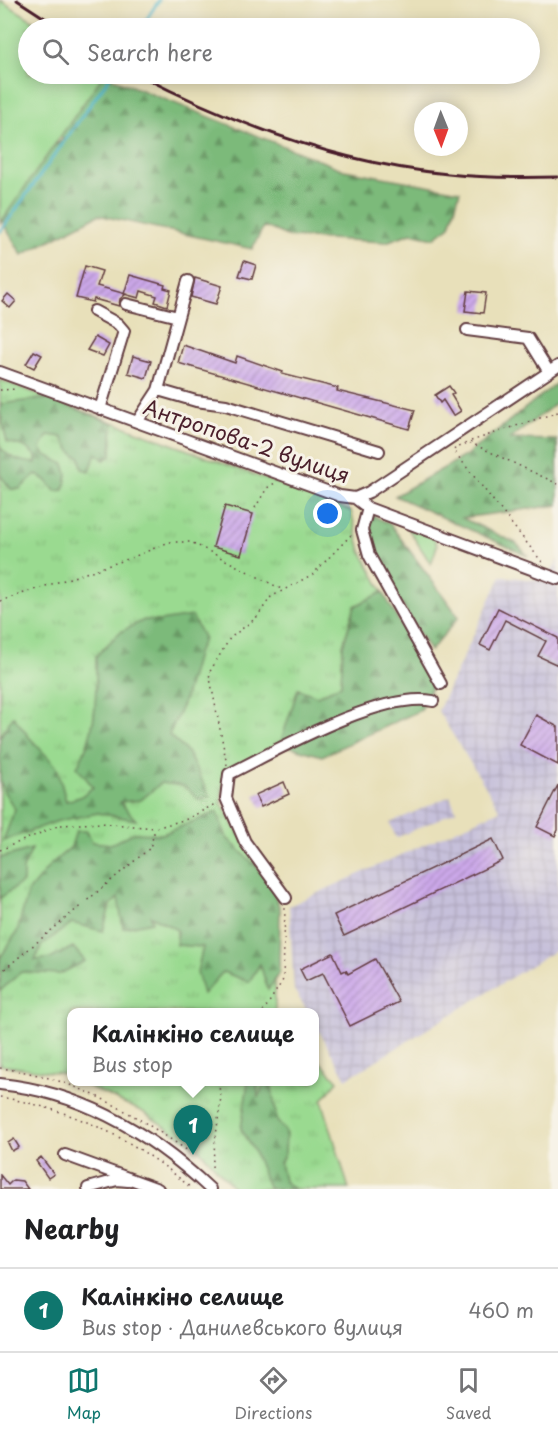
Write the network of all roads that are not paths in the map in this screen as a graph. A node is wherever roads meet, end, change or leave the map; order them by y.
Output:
1 (188, 281) dead end
2 (126, 304) dead end
3 (94, 311) dead end
4 (178, 317) junction
5 (467, 330) dead end
6 (553, 369) edge
7 (0, 372) edge
8 (158, 390) junction
9 (100, 409) junction
10 (137, 422) junction
11 (379, 451) dead end
12 (355, 498) junction
13 (368, 508) junction
14 (556, 578) edge
15 (441, 684) dead end
16 (434, 701) dead end
17 (286, 898) road end
18 (0, 1084) edge
19 (65, 1155) dead end
20 (141, 1183) junction
21 (87, 1188) edge
22 (158, 1189) edge
23 (210, 1189) edge

1 - 4 street
2 - 4 street
3 - 9 street
4 - 8 street
5 - 6 street
6 - 12 street, Антропова-2 вулиця
7 - 9 street, Антропова-2 вулиця
8 - 10 street
8 - 11 street
9 - 10 street, Антропова-2 вулиця
10 - 12 street, Антропова-2 вулиця
12 - 13 street
13 - 14 street
13 - 15 street
16 - 17 street
18 - 23 street
19 - 20 street
20 - 21 street
20 - 22 street

